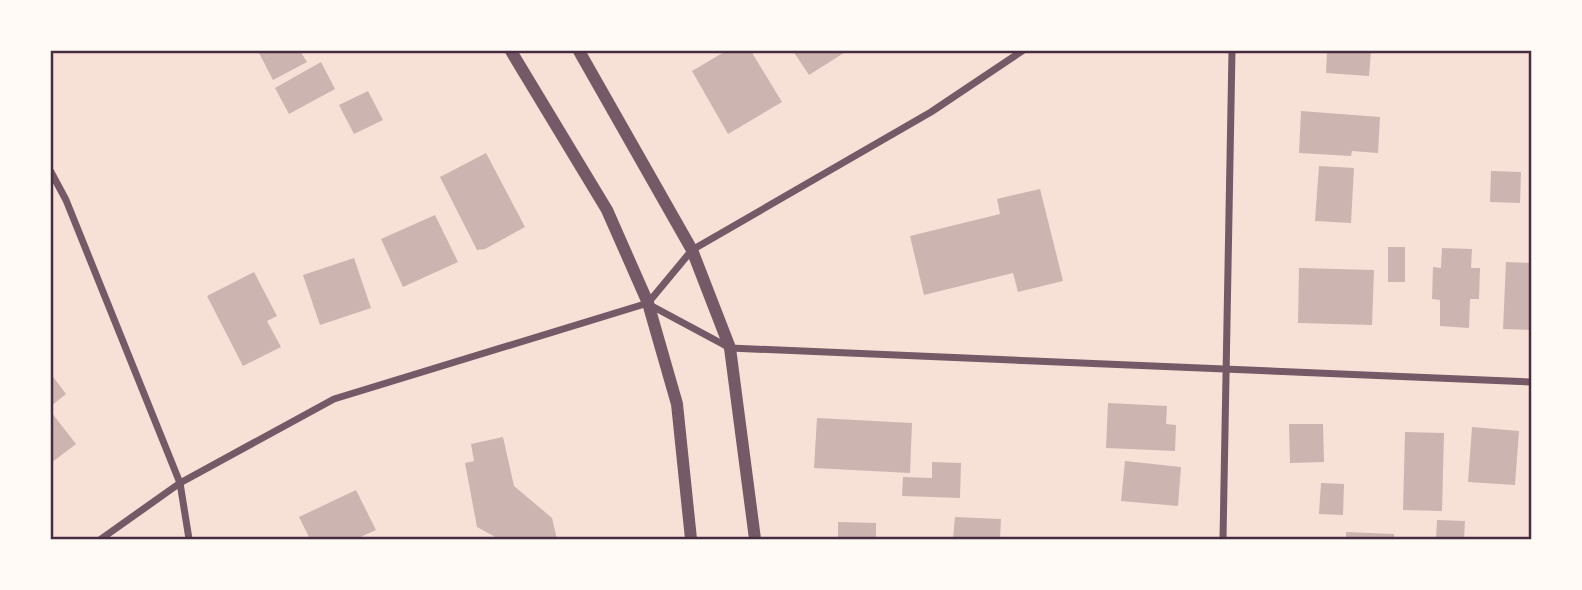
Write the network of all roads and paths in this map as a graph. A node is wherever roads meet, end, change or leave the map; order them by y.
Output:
1 (511, 51) edge
2 (579, 51) edge
3 (1022, 51) edge
4 (1231, 51) edge
5 (51, 172) edge
6 (692, 250) junction
7 (648, 303) junction
8 (730, 348) junction
9 (1227, 371) junction
10 (1531, 382) edge
11 (180, 483) junction
12 (101, 539) edge
13 (189, 539) edge
14 (691, 539) edge
15 (755, 539) edge
16 (1223, 539) edge

1 - 7 street
2 - 6 street
3 - 6 street
4 - 9 street
5 - 11 street
6 - 7 street
6 - 8 street
7 - 8 street
7 - 11 street
7 - 14 street
8 - 9 street
8 - 15 street
9 - 10 street
9 - 16 street
11 - 12 street
11 - 13 street

